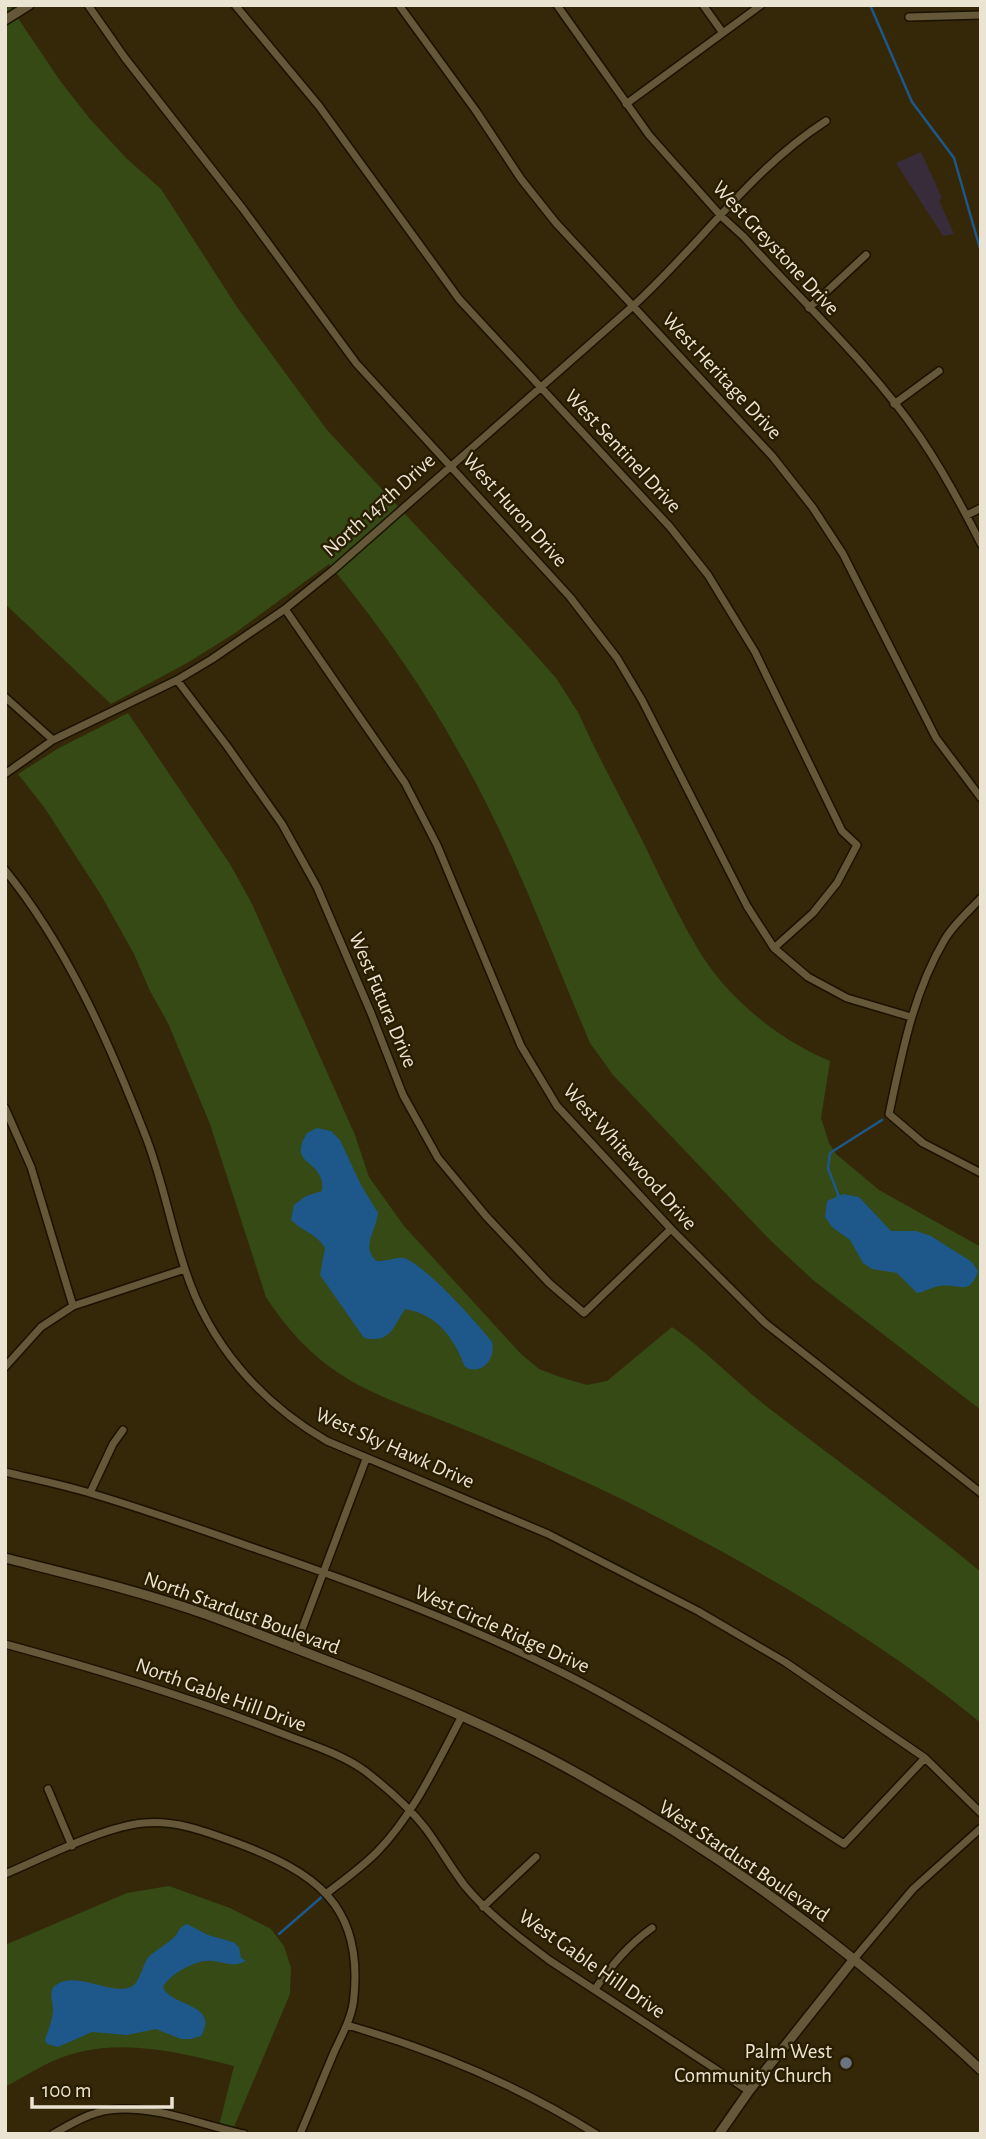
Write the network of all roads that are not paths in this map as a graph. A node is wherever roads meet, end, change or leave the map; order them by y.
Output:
1 (29, 5) edge
2 (88, 5) edge
3 (235, 5) edge
4 (399, 5) edge
5 (557, 5) edge
6 (704, 5) edge
7 (761, 5) edge
8 (981, 15) edge
9 (909, 18) dead end
10 (5, 20) edge
11 (723, 33) junction
12 (625, 104) junction
13 (826, 121) dead end
14 (721, 216) junction
15 (866, 256) dead end
16 (633, 306) junction
17 (809, 308) junction
18 (939, 371) dead end
19 (540, 388) junction
20 (894, 404) junction
21 (450, 465) junction
22 (981, 508) edge
23 (967, 515) junction
24 (981, 544) edge
25 (285, 609) junction
26 (177, 680) junction
27 (5, 696) edge
28 (53, 740) junction
29 (5, 774) edge
30 (981, 798) edge
31 (5, 870) edge
32 (981, 898) edge
33 (774, 948) junction
34 (911, 1017) junction
35 (5, 1108) edge
36 (981, 1173) edge
37 (671, 1229) junction
38 (185, 1269) junction
39 (73, 1306) junction
40 (5, 1367) edge
41 (123, 1430) dead end
42 (366, 1459) junction
43 (5, 1472) edge
44 (90, 1493) junction
45 (981, 1493) edge
46 (5, 1558) edge
47 (324, 1572) junction
48 (5, 1644) edge
49 (295, 1648) junction
50 (462, 1716) junction
51 (925, 1758) junction
52 (48, 1789) dead end
53 (410, 1810) junction
54 (981, 1813) edge
55 (981, 1828) edge
56 (72, 1846) junction
57 (536, 1857) dead end
58 (5, 1874) edge
59 (327, 1893) junction
60 (483, 1907) junction
61 (652, 1928) dead end
62 (854, 1959) junction
63 (595, 1989) junction
64 (347, 2025) junction
65 (981, 2070) edge
66 (749, 2091) junction
67 (53, 2134) edge
68 (244, 2134) edge
69 (300, 2134) edge
70 (596, 2134) edge
71 (719, 2134) edge

1 - 10 street
2 - 21 street, West Huron Drive
3 - 19 street, West Sentinel Drive
4 - 16 street, West Heritage Drive
5 - 12 street, West Greystone Drive
6 - 11 street
7 - 11 street
8 - 9 street
11 - 12 street
12 - 14 street, West Greystone Drive
13 - 14 street, North 147th Drive
14 - 16 street, North 147th Drive
14 - 17 street, West Greystone Drive
15 - 17 street
16 - 19 street, North 147th Drive
16 - 30 street, West Heritage Drive
17 - 20 street, West Greystone Drive
18 - 20 street
19 - 21 street, North 147th Drive
19 - 33 street, West Sentinel Drive
20 - 23 street, West Greystone Drive
21 - 25 street, North 147th Drive
21 - 33 street, West Huron Drive
22 - 23 street
23 - 24 street, West Greystone Drive
25 - 26 street, North 147th Drive
25 - 37 street, West Whitewood Drive
26 - 28 street, North 147th Drive
26 - 37 street, West Futura Drive
27 - 28 street
28 - 29 street, North 147th Drive
31 - 38 street, West Sky Hawk Drive
32 - 34 street
33 - 34 street, West Huron Drive
34 - 36 street
35 - 39 street
37 - 45 street, West Whitewood Drive
38 - 39 street
38 - 42 street, West Sky Hawk Drive
39 - 40 street
41 - 44 street
42 - 47 street
42 - 51 street, West Sky Hawk Drive
43 - 44 street, West Circle Ridge Drive
44 - 47 street, West Circle Ridge Drive
46 - 49 street, North Stardust Boulevard
47 - 49 street
47 - 51 street, West Circle Ridge Drive
48 - 53 street, North Gable Hill Drive
49 - 50 street, North Stardust Boulevard
50 - 53 street
50 - 62 street, West Stardust Boulevard
51 - 54 street, West Sky Hawk Drive
52 - 56 street
53 - 59 street
53 - 60 street, West Gable Hill Drive
55 - 62 street
56 - 58 street
56 - 59 street
57 - 60 street
59 - 64 street
60 - 63 street, West Gable Hill Drive
61 - 63 street
62 - 65 street, West Stardust Boulevard
62 - 66 street
63 - 66 street, West Gable Hill Drive
64 - 69 street
64 - 70 street
66 - 71 street
67 - 68 street

